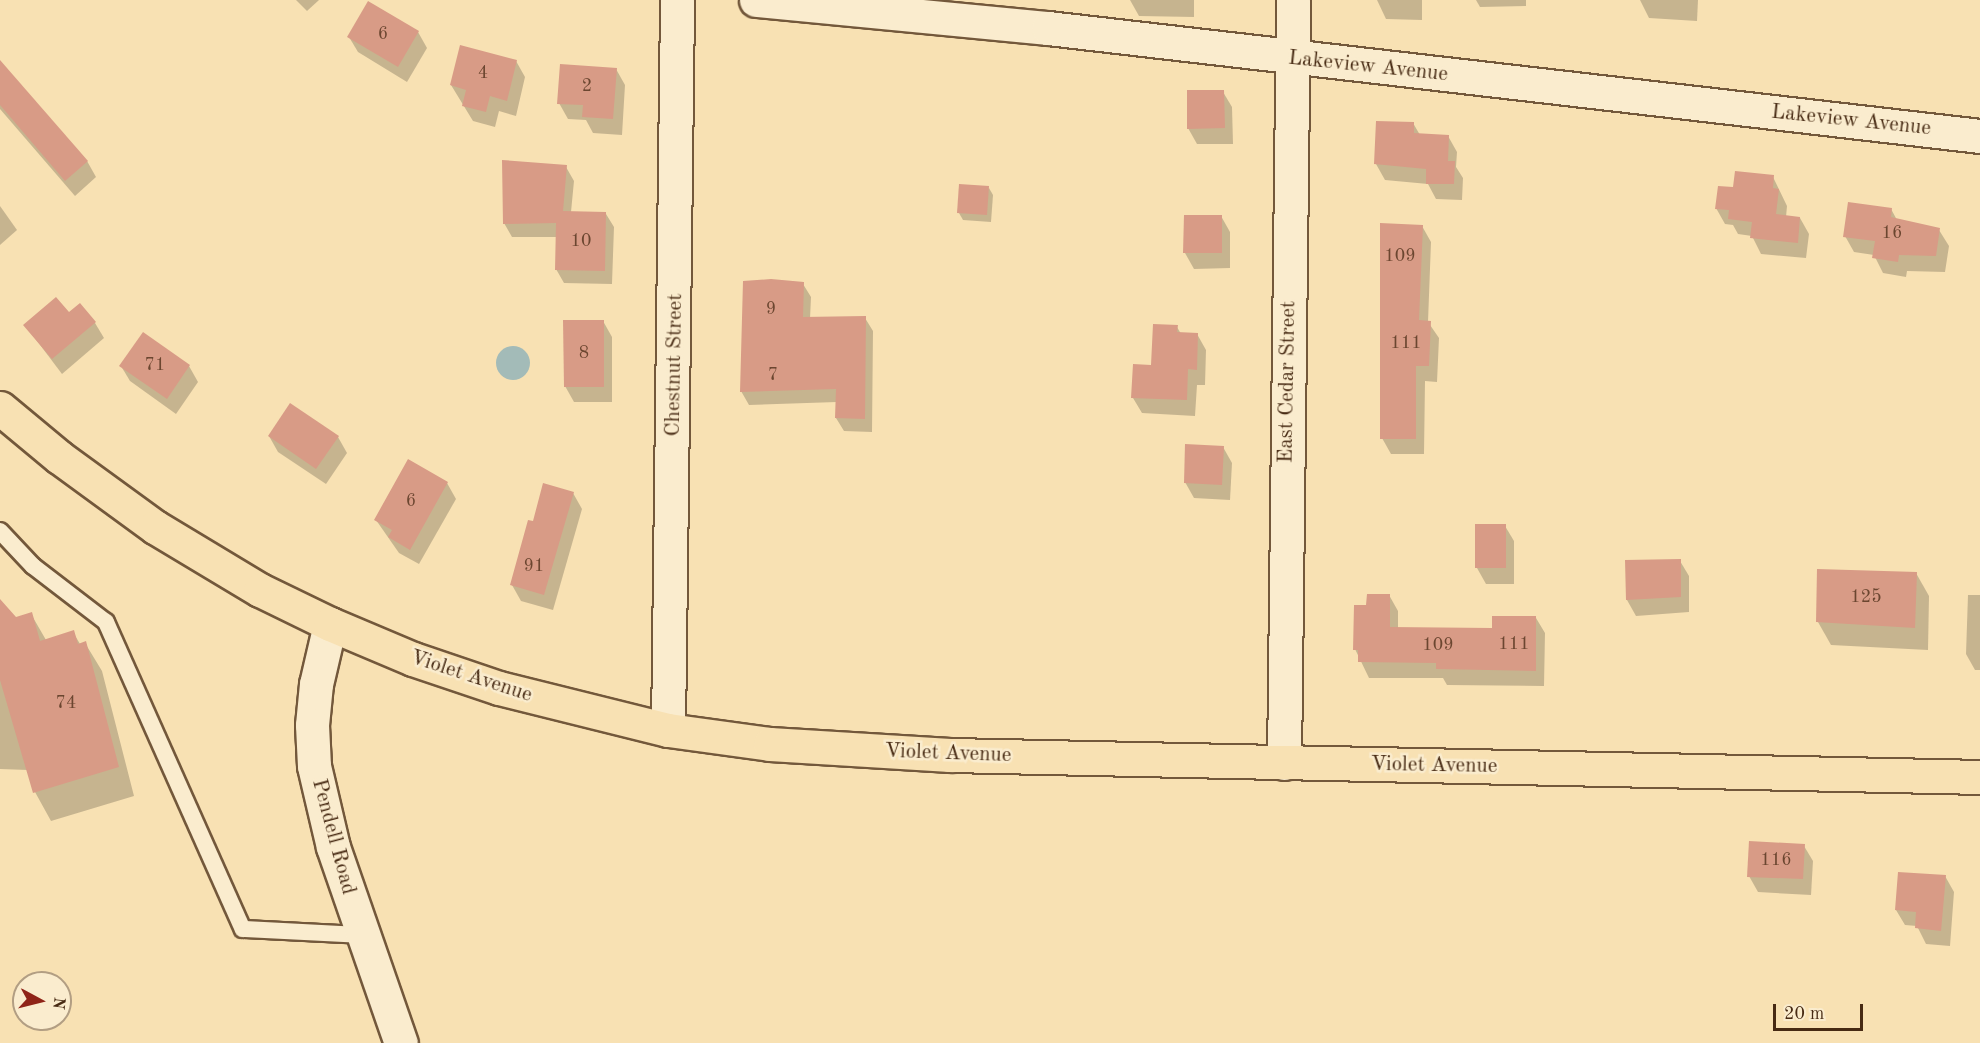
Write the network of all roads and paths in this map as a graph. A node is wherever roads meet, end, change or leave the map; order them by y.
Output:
1 (676, 0) edge
2 (756, 0) edge
3 (1293, 0) edge
4 (1292, 58) junction
5 (1980, 136) edge
6 (3, 416) edge
7 (0, 531) edge
8 (330, 624) junction
9 (668, 730) junction
10 (1284, 763) junction
11 (1980, 777) edge
12 (361, 935) junction
13 (401, 1043) edge

1 - 9 street, Chestnut Street
2 - 4 street, Lakeview Avenue
3 - 4 street, East Cedar Street
4 - 5 street, Lakeview Avenue
4 - 10 street, East Cedar Street
6 - 8 main road, Violet Avenue
7 - 12 lane
8 - 9 main road, Violet Avenue
8 - 12 street, Pendell Road
9 - 10 main road, Violet Avenue
10 - 11 main road, Violet Avenue
12 - 13 street, Pendell Road

